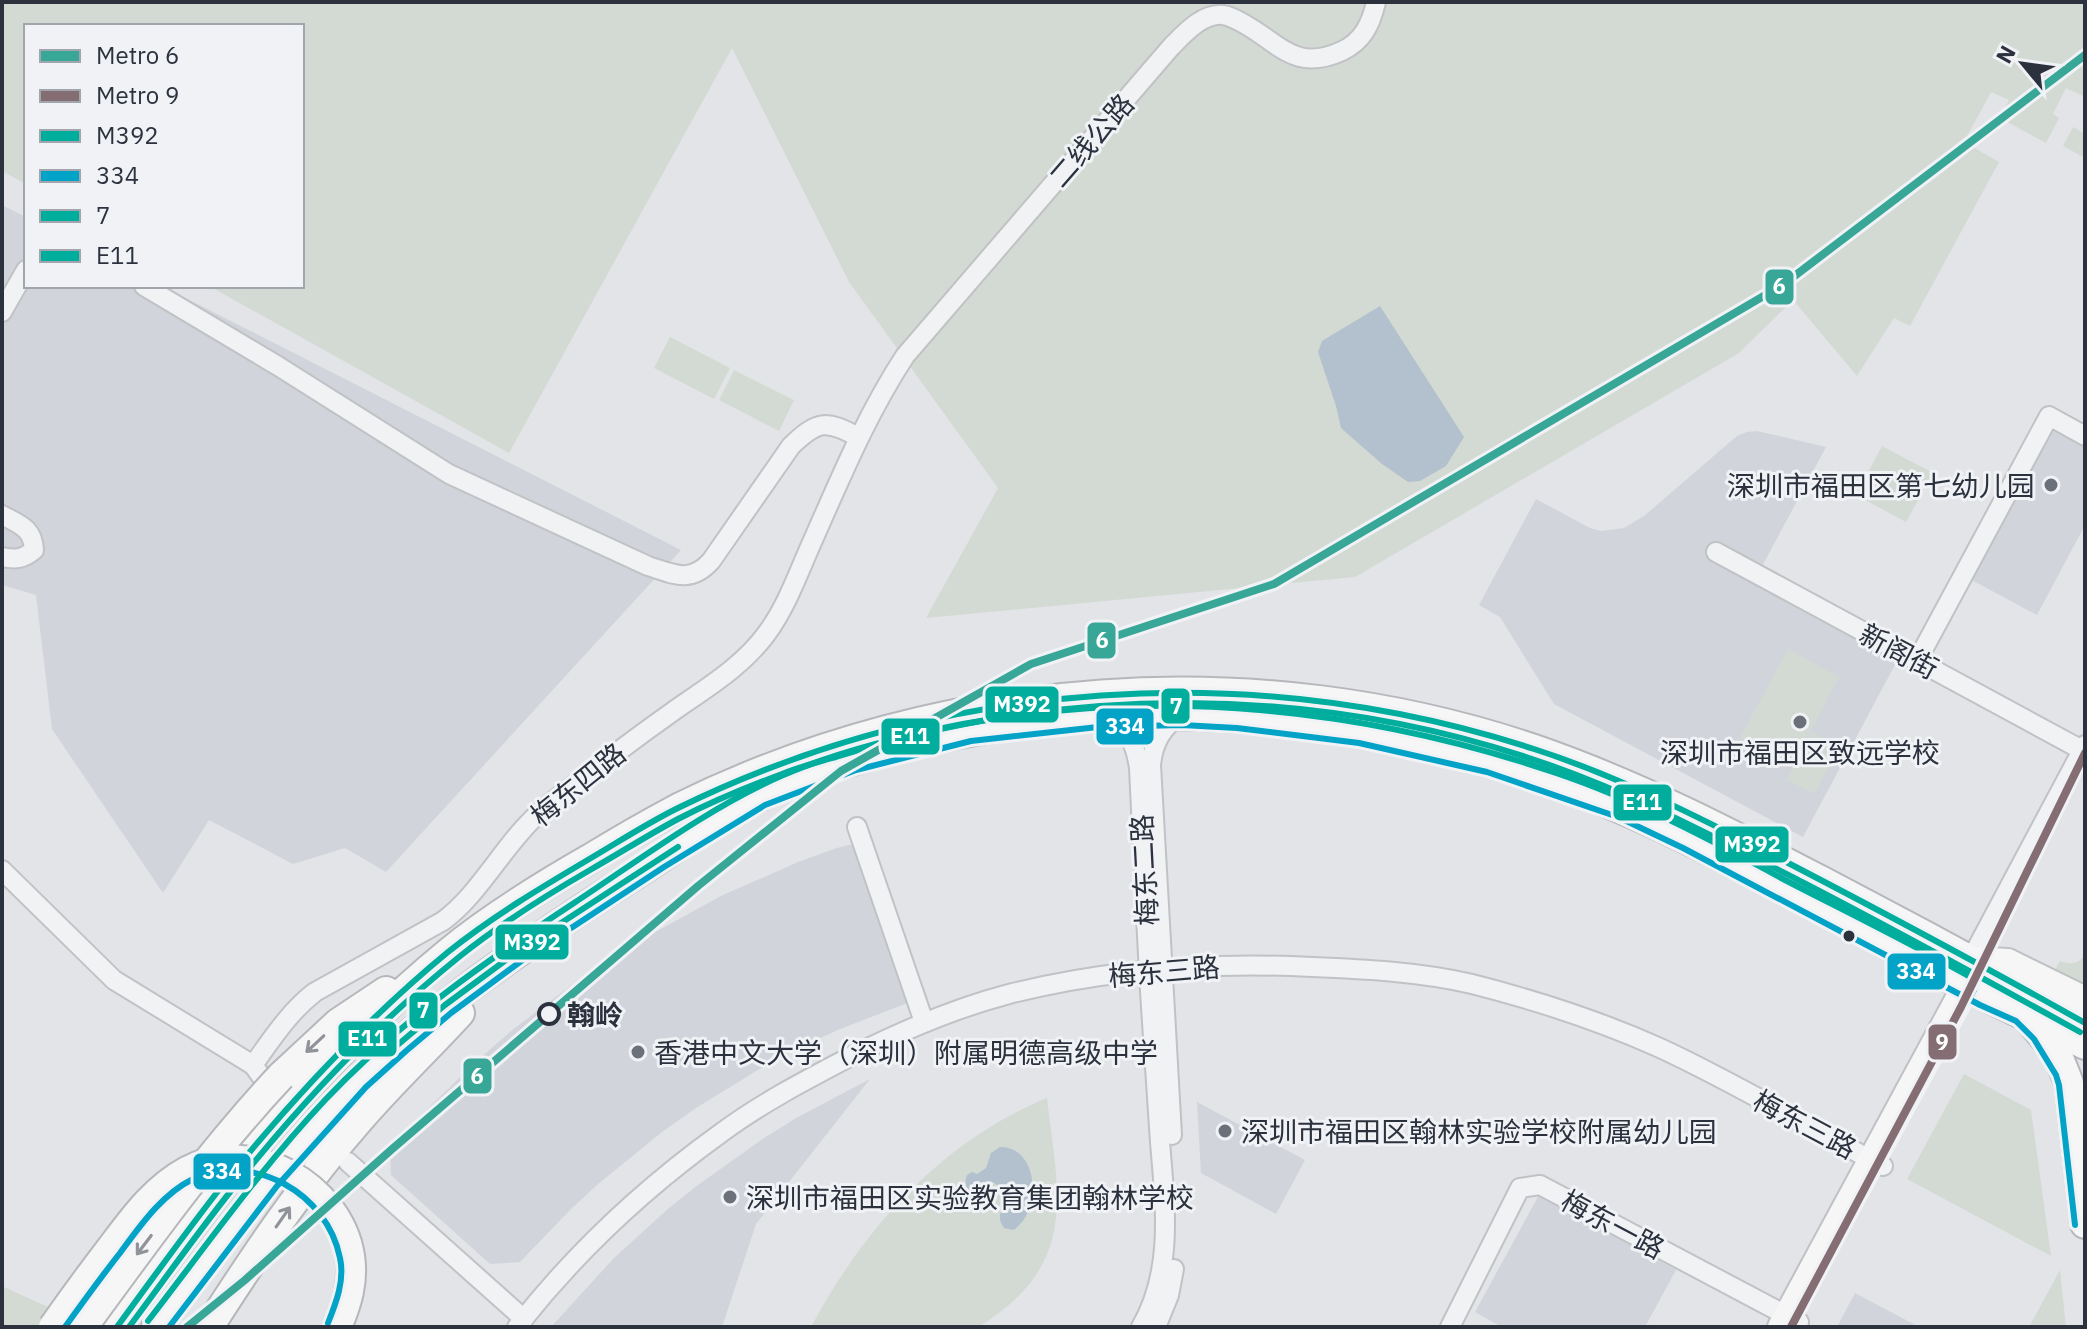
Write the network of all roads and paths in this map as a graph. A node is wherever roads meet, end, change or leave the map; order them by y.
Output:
1 (1376, 2) edge
2 (24, 274) edge
3 (147, 288) edge
4 (2, 312) edge
5 (2085, 436) edge
6 (858, 437) junction
7 (2, 515) edge
8 (1716, 552) dead end
9 (2, 557) edge
10 (1917, 661) junction
11 (1182, 715) junction
12 (1097, 717) junction
13 (2084, 747) edge
14 (857, 827) dead end
15 (2, 870) edge
16 (456, 911) junction
17 (485, 923) junction
18 (518, 951) junction
19 (448, 953) junction
20 (1156, 969) junction
21 (1972, 979) junction
22 (2085, 999) edge
23 (2022, 1013) junction
24 (924, 1022) junction
25 (2085, 1023) edge
26 (2085, 1045) edge
27 (253, 1065) junction
28 (274, 1080) junction
29 (348, 1162) dead end
30 (1877, 1163) junction
31 (2085, 1224) edge
32 (520, 1323) edge
33 (1790, 1323) edge
34 (1147, 1326) edge
35 (53, 1327) edge
36 (83, 1327) edge
37 (117, 1327) edge
38 (156, 1327) edge
39 (209, 1327) edge
40 (337, 1327) edge
41 (1450, 1327) edge

1 - 6 street, 二线公路
2 - 4 street
3 - 6 street
5 - 10 street
6 - 16 street, 梅东四路
7 - 9 street
8 - 10 street, 新阁街
10 - 13 street, 新阁街
11 - 12 highway
11 - 20 street, 梅东二路
11 - 21 highway
12 - 18 highway
12 - 20 street, 梅东二路
13 - 21 street
14 - 24 street
15 - 27 street
16 - 17 street
16 - 27 street, 梅东四路
17 - 19 highway
17 - 21 highway
18 - 38 highway
39 -> 18 highway
19 -> 28 highway
19 - 37 highway
20 - 24 street, 梅东三路
20 - 30 street, 梅东三路
20 - 34 street, 梅东二路
21 - 22 main road
21 - 23 highway
21 - 25 highway
21 - 30 main road
23 - 26 highway
23 - 31 highway
24 - 32 street, 梅东三路
27 - 28 street
28 -> 36 highway, bridge
29 - 32 street
30 - 33 main road
33 - 41 street, 梅东一路
35 - 40 highway, bridge

